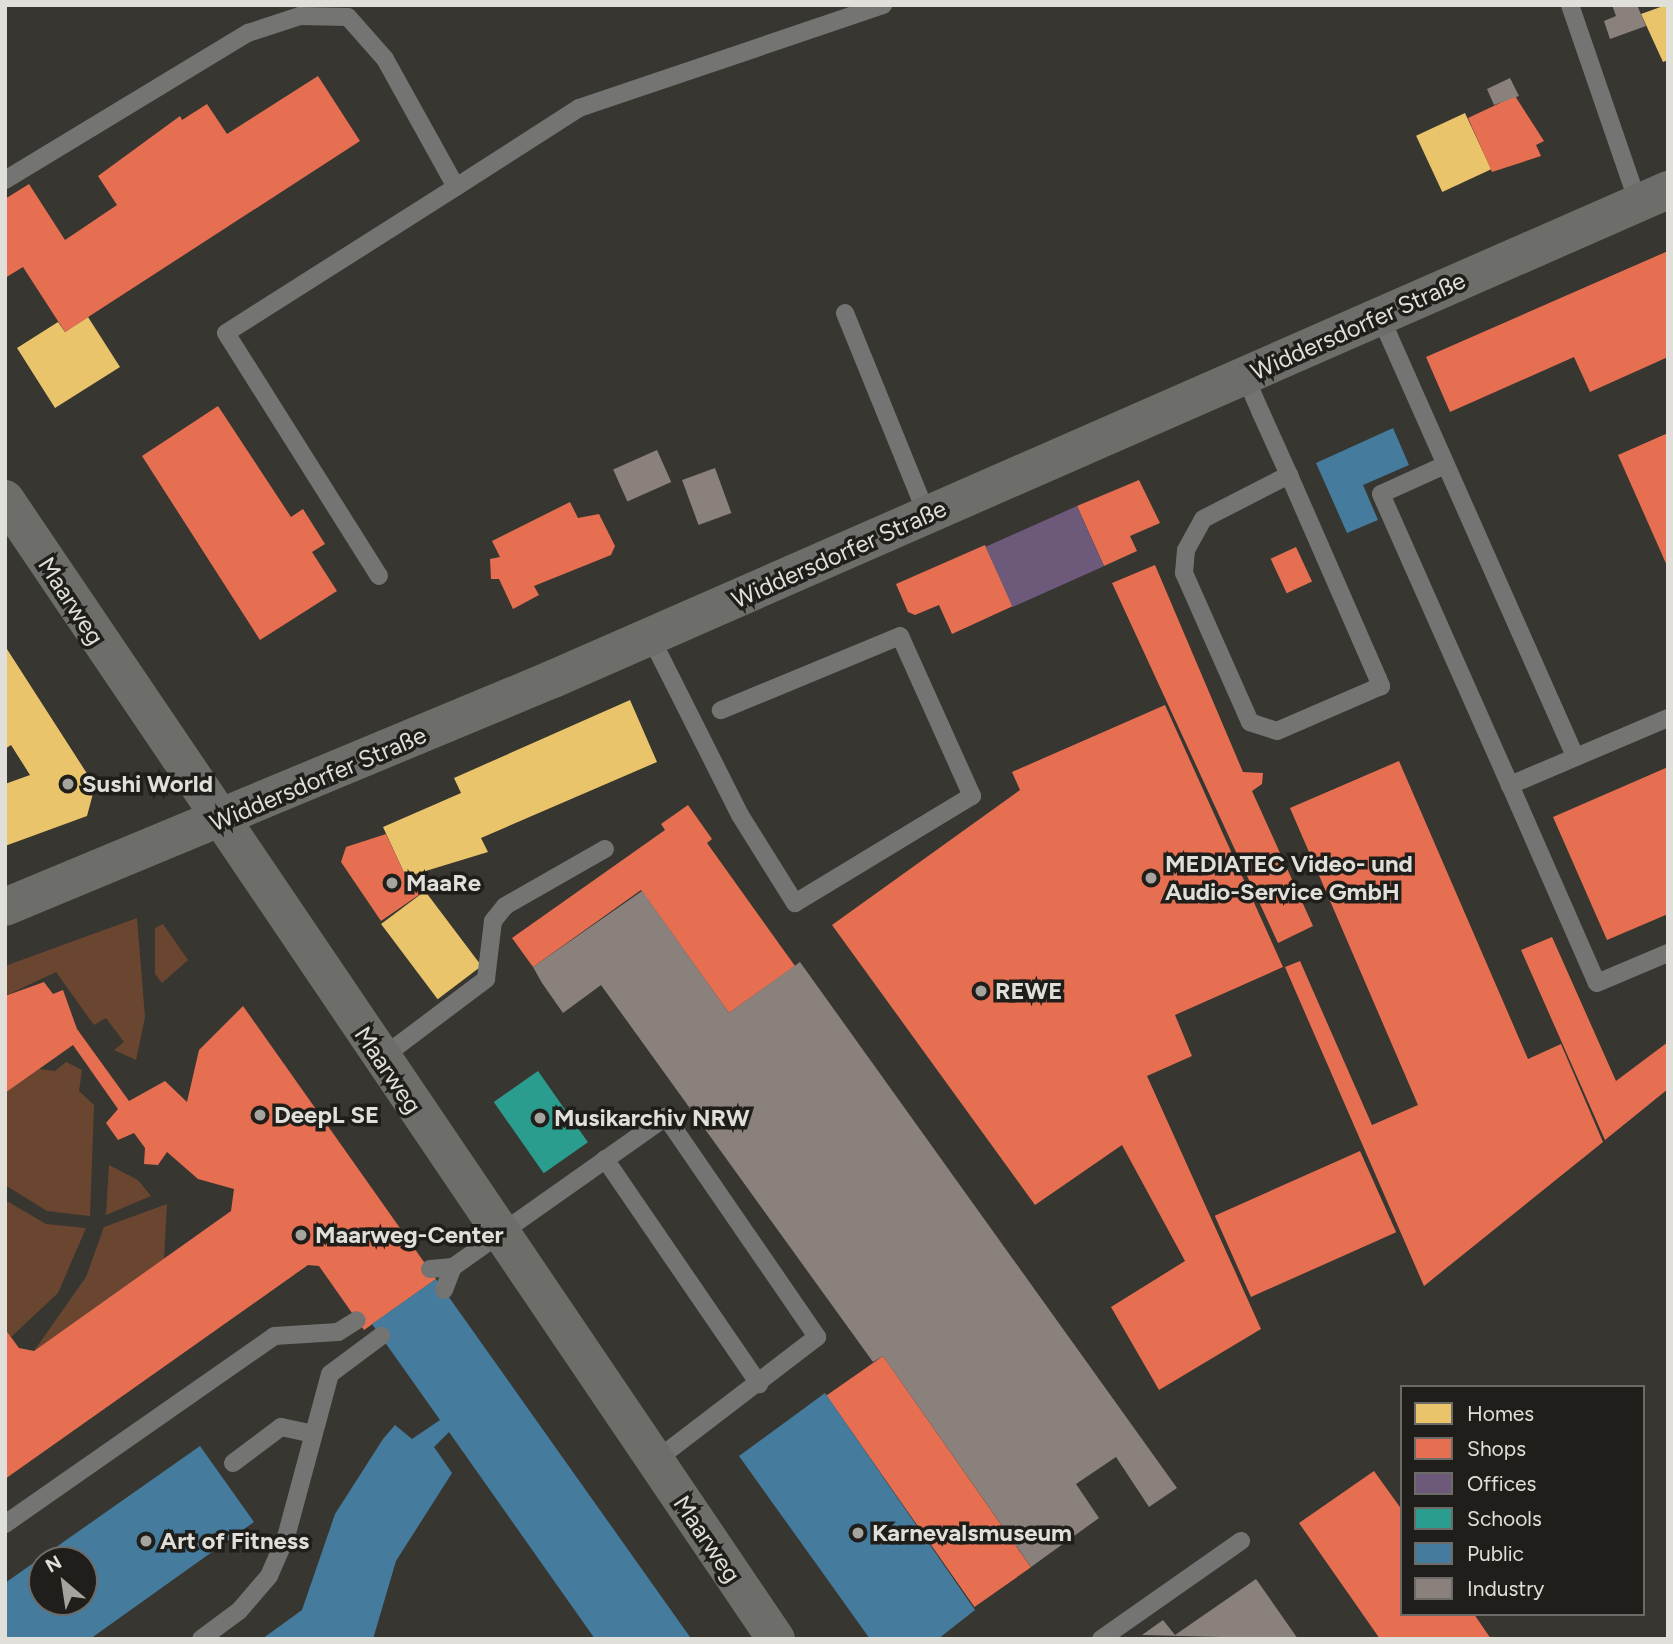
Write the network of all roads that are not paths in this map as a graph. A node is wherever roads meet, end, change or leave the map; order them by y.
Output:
1 (883, 5) edge
2 (1570, 5) edge
3 (5, 180) edge
4 (456, 187) junction
5 (1653, 196) edge
6 (845, 313) dead end
7 (1380, 316) junction
8 (1245, 376) junction
9 (1445, 465) junction
10 (1289, 475) junction
11 (5, 499) edge
12 (927, 515) junction
13 (379, 576) dead end
14 (650, 636) junction
15 (721, 710) dead end
16 (1668, 718) edge
17 (1575, 757) junction
18 (1510, 785) junction
19 (220, 821) junction
20 (605, 849) dead end
21 (5, 907) edge
22 (1668, 953) edge
23 (380, 1059) junction
24 (605, 1159) junction
25 (499, 1232) junction
26 (453, 1267) junction
27 (430, 1269) dead end
28 (444, 1290) dead end
29 (357, 1320) dead end
30 (381, 1336) dead end
31 (759, 1384) junction
32 (313, 1434) junction
33 (655, 1461) junction
34 (233, 1463) dead end
35 (5, 1524) edge
36 (1241, 1541) dead end
37 (201, 1639) edge
38 (776, 1639) edge
39 (1101, 1639) edge

1 - 4 lane
2 - 5 lane
3 - 4 lane
4 - 13 lane
5 - 7 main road, Widdersdorfer Straße
6 - 12 lane
7 - 8 main road, Widdersdorfer Straße
7 - 9 lane
8 - 10 lane
8 - 12 main road, Widdersdorfer Straße
9 - 17 lane
9 - 18 lane
10 - 10 lane
11 - 19 main road, Maarweg
12 - 14 main road, Widdersdorfer Straße
14 - 15 lane
14 - 19 main road, Widdersdorfer Straße
16 - 17 lane
17 - 18 lane
18 - 22 lane
19 - 21 main road, Widdersdorfer Straße
19 - 23 main road, Maarweg
20 - 23 lane
23 - 25 main road, Maarweg
24 - 25 lane
24 - 31 lane
24 - 31 lane
25 - 26 lane
25 - 33 main road, Maarweg
26 - 27 lane
26 - 28 lane
29 - 35 lane
30 - 32 lane
31 - 33 lane
32 - 34 lane
32 - 37 lane
33 - 38 main road, Maarweg
36 - 39 lane

